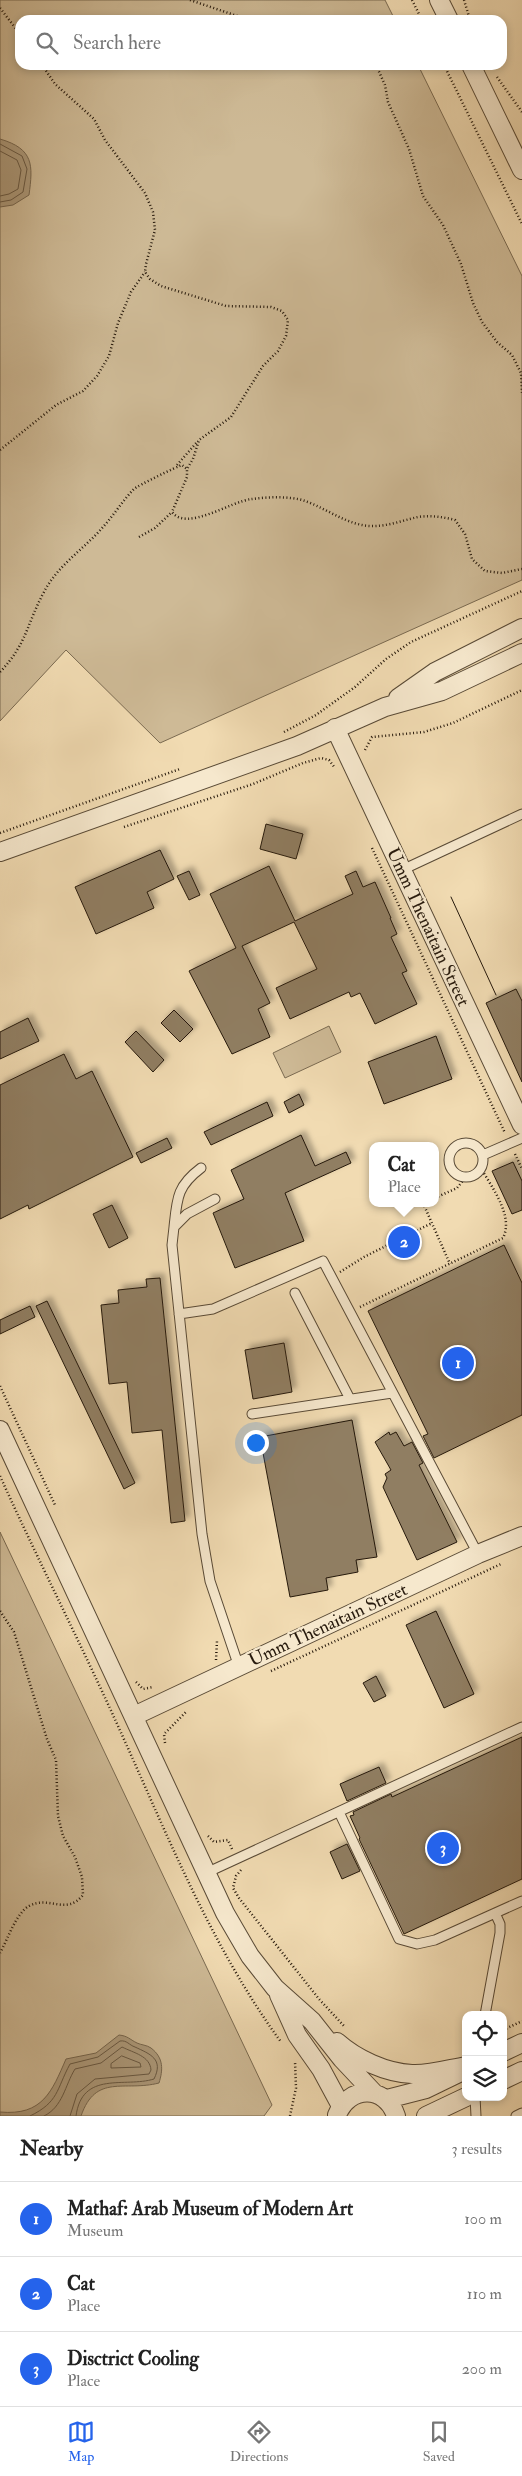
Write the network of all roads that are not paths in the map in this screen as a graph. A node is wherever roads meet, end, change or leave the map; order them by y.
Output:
1 (439, 0) edge
2 (446, 15) edge
3 (473, 70) edge
4 (522, 170) edge
5 (522, 628) edge
6 (490, 644) junction
7 (522, 653) edge
8 (464, 658) junction
9 (496, 666) junction
10 (472, 676) junction
11 (385, 707) junction
12 (335, 728) junction
13 (522, 814) edge
14 (0, 852) edge
15 (402, 870) junction
16 (522, 1125) edge
17 (522, 1138) edge
18 (483, 1155) junction
19 (202, 1168) dead end
20 (214, 1199) dead end
21 (174, 1227) junction
22 (295, 1293) dead end
23 (179, 1314) junction
24 (392, 1393) junction
25 (350, 1399) junction
26 (252, 1414) dead end
27 (0, 1430) edge
28 (522, 1536) edge
29 (478, 1554) junction
30 (239, 1667) junction
31 (134, 1716) junction
32 (522, 1727) edge
33 (339, 1812) junction
34 (206, 1873) junction
35 (522, 1901) edge
36 (495, 1913) junction
37 (275, 1988) junction
38 (486, 2011) edge
39 (312, 2021) junction
40 (522, 2043) edge
41 (507, 2050) edge
42 (462, 2068) edge
43 (462, 2070) edge
44 (522, 2071) edge
45 (507, 2078) edge
46 (381, 2096) junction
47 (462, 2099) edge
48 (475, 2101) edge
49 (339, 2111) edge
50 (522, 2113) edge
51 (396, 2116) edge
52 (426, 2116) edge
53 (476, 2116) edge
54 (516, 2116) edge

1 - 2 street
3 - 4 street
5 - 6 street
6 - 8 street
6 - 9 street
7 - 9 street
8 - 10 street
8 - 11 street
9 - 10 street
10 - 11 street
11 - 12 street
12 - 14 street
12 - 15 street, Umm Thenaitain Street
13 - 15 lane
15 - 16 street, Umm Thenaitain Street
17 - 18 lane
18 - 18 lane
19 - 21 lane
20 - 21 lane
21 - 23 lane
22 - 25 lane
23 - 24 lane
23 - 30 lane
24 - 25 lane
24 - 29 lane
25 - 26 lane
27 - 31 street
28 - 29 street, Umm Thenaitain Street
29 - 30 street, Umm Thenaitain Street
30 - 31 street, Umm Thenaitain Street
31 - 34 street
32 - 33 lane
33 - 34 lane
33 - 36 lane
34 - 37 street
35 - 36 lane
36 - 38 lane
37 - 39 street
37 - 49 street
39 - 42 street
39 - 46 street
40 - 41 street
43 - 46 street
44 - 45 street
46 - 49 street
46 - 51 street
47 - 52 street
48 - 53 lane
50 - 54 lane

